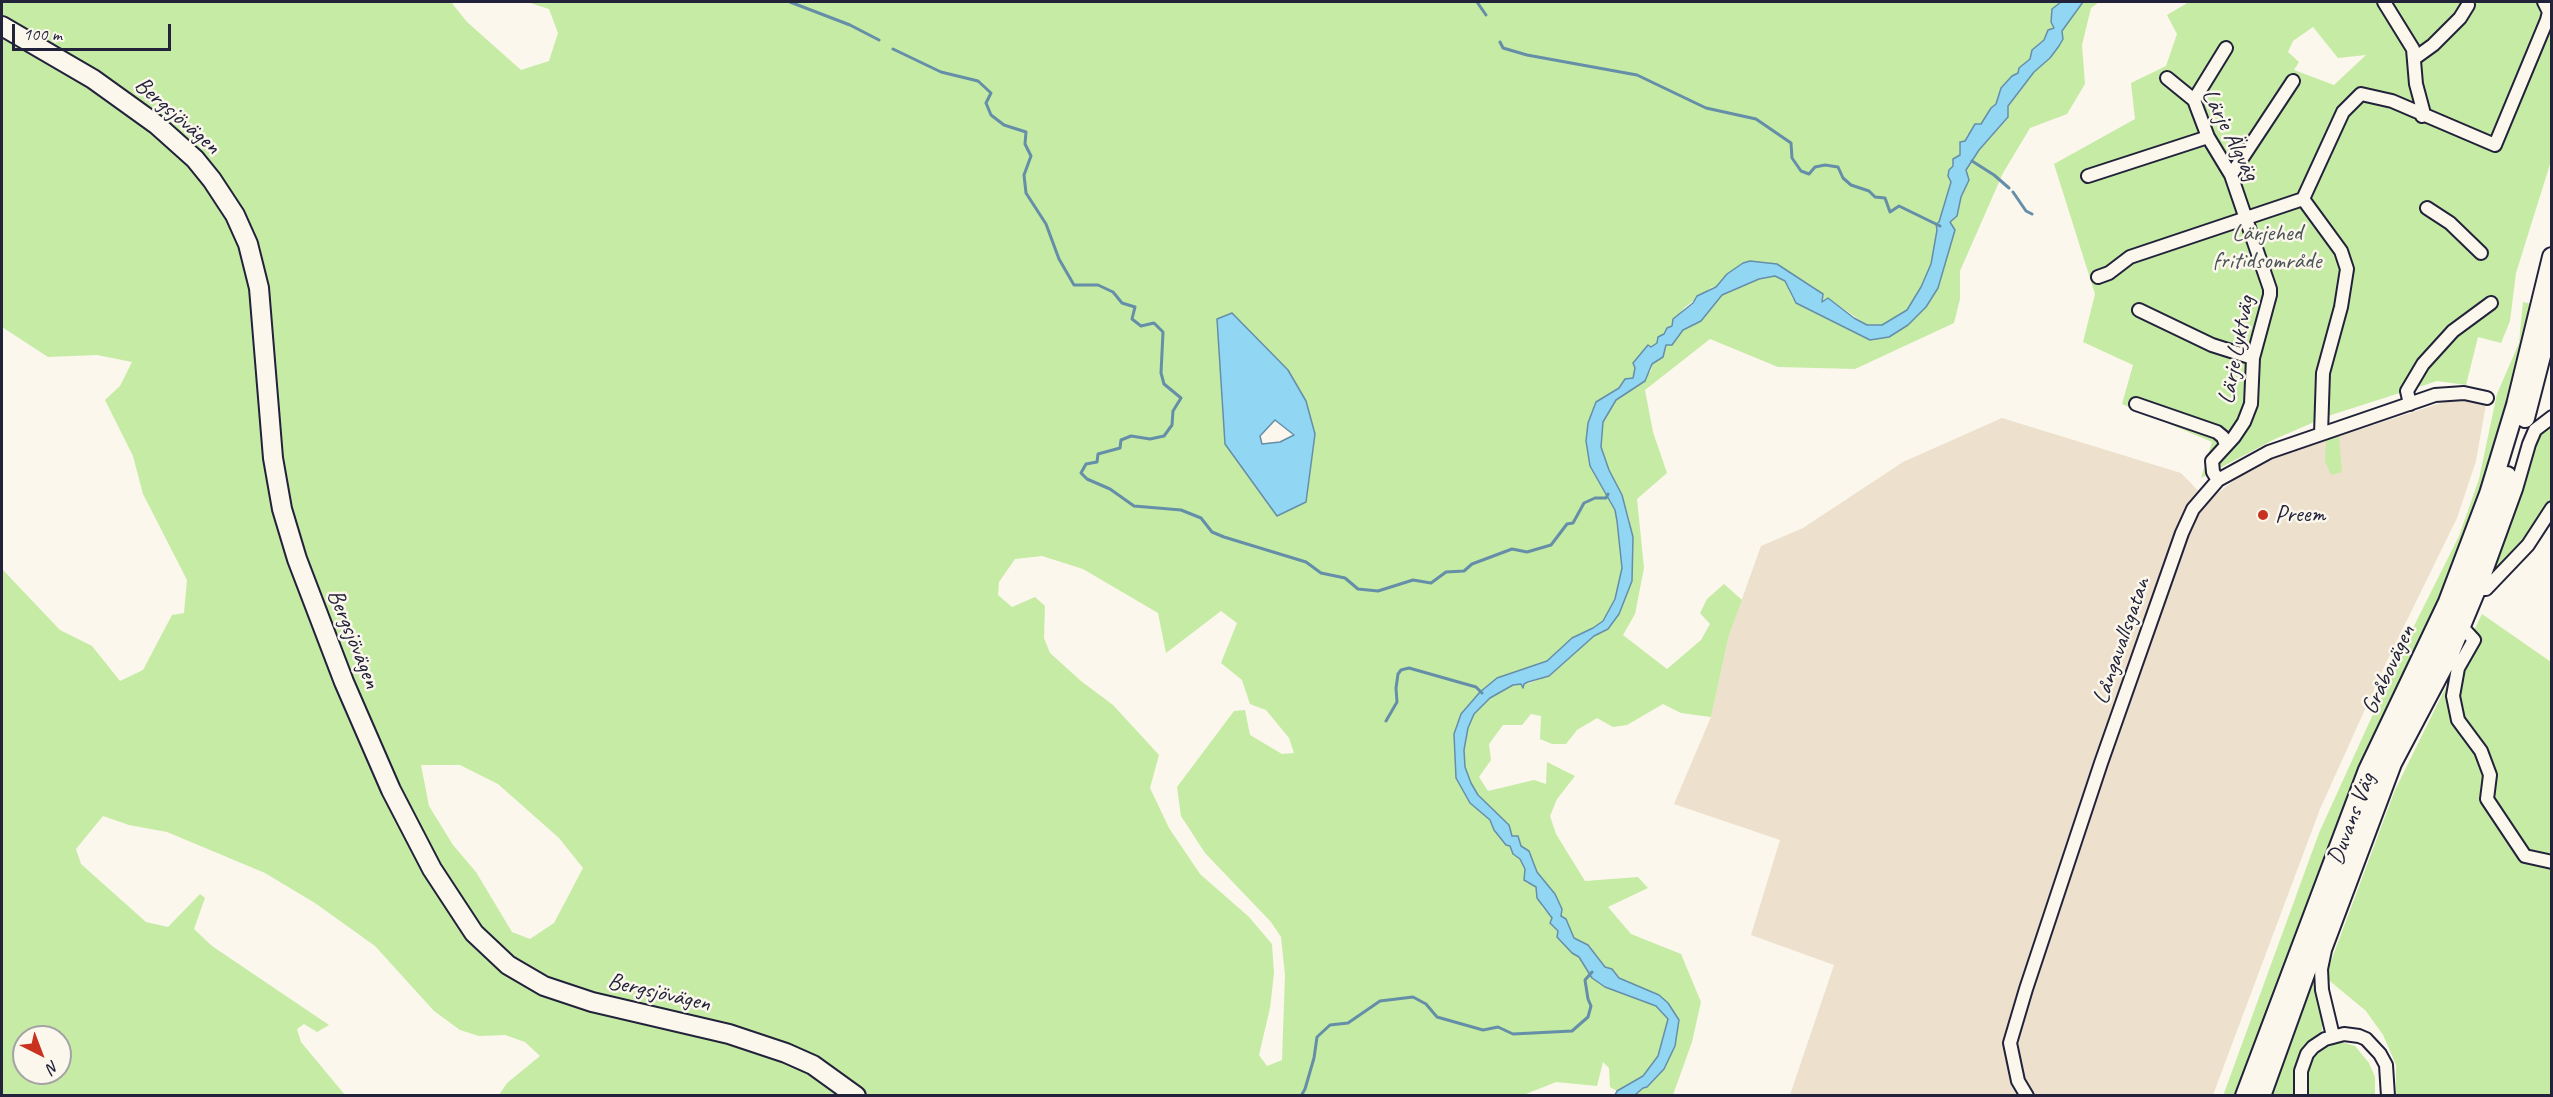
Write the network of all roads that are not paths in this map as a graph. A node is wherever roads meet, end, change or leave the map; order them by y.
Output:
1 (2384, 2) edge
2 (2544, 2) edge
3 (2468, 5) dead end
4 (4, 29) edge
5 (2226, 48) dead end
6 (2415, 58) junction
7 (2167, 78) dead end
8 (2293, 81) dead end
9 (2194, 100) junction
10 (2422, 116) junction
11 (2208, 136) junction
12 (2231, 175) junction
13 (2088, 176) dead end
14 (2303, 199) junction
15 (2427, 208) dead end
16 (2246, 219) junction
17 (2481, 253) dead end
18 (2552, 257) edge
19 (2098, 277) dead end
20 (2491, 303) dead end
21 (2139, 310) dead end
22 (2552, 313) edge
23 (2253, 358) junction
24 (2487, 398) dead end
25 (2136, 404) dead end
26 (2410, 404) junction
27 (2552, 417) edge
28 (2321, 434) junction
29 (2226, 445) junction
30 (2218, 480) junction
31 (2552, 508) edge
32 (2480, 588) junction
33 (2463, 628) junction
34 (2552, 862) edge
35 (2333, 1036) junction
36 (856, 1095) edge
37 (2027, 1095) edge
38 (2245, 1095) edge
39 (2261, 1095) edge
40 (2301, 1095) edge
41 (2388, 1095) edge

1 - 6 street
2 - 10 street
3 - 6 street
4 - 36 main road, Bergsjövägen
5 - 9 street
6 - 10 street
7 - 9 street, Lärje Älgväg
8 - 12 street
9 - 11 street, Lärje Älgväg
10 - 14 street
11 - 12 street, Lärje Älgväg
11 - 13 street
12 - 16 street, Lärje Älgväg
14 - 16 street
14 - 28 street
15 - 17 street
16 - 19 street
16 - 23 street, Lärje Lyktväg
18 - 38 main road, Gråbovägen
20 - 26 street
21 - 23 street
22 - 39 main road, Gråbovägen
23 - 29 street, Lärje Lyktväg
24 - 26 street, Långavallsgatan
25 - 29 street
26 - 28 street, Långavallsgatan
27 - 32 street, Duvans Väg
28 - 30 street, Långavallsgatan
29 - 30 street, Lärje Lyktväg
30 - 37 street, Långavallsgatan
31 - 32 street
32 - 33 street, Duvans Väg
33 - 34 street
33 - 35 street, Duvans Väg
35 - 40 street
35 - 41 street

